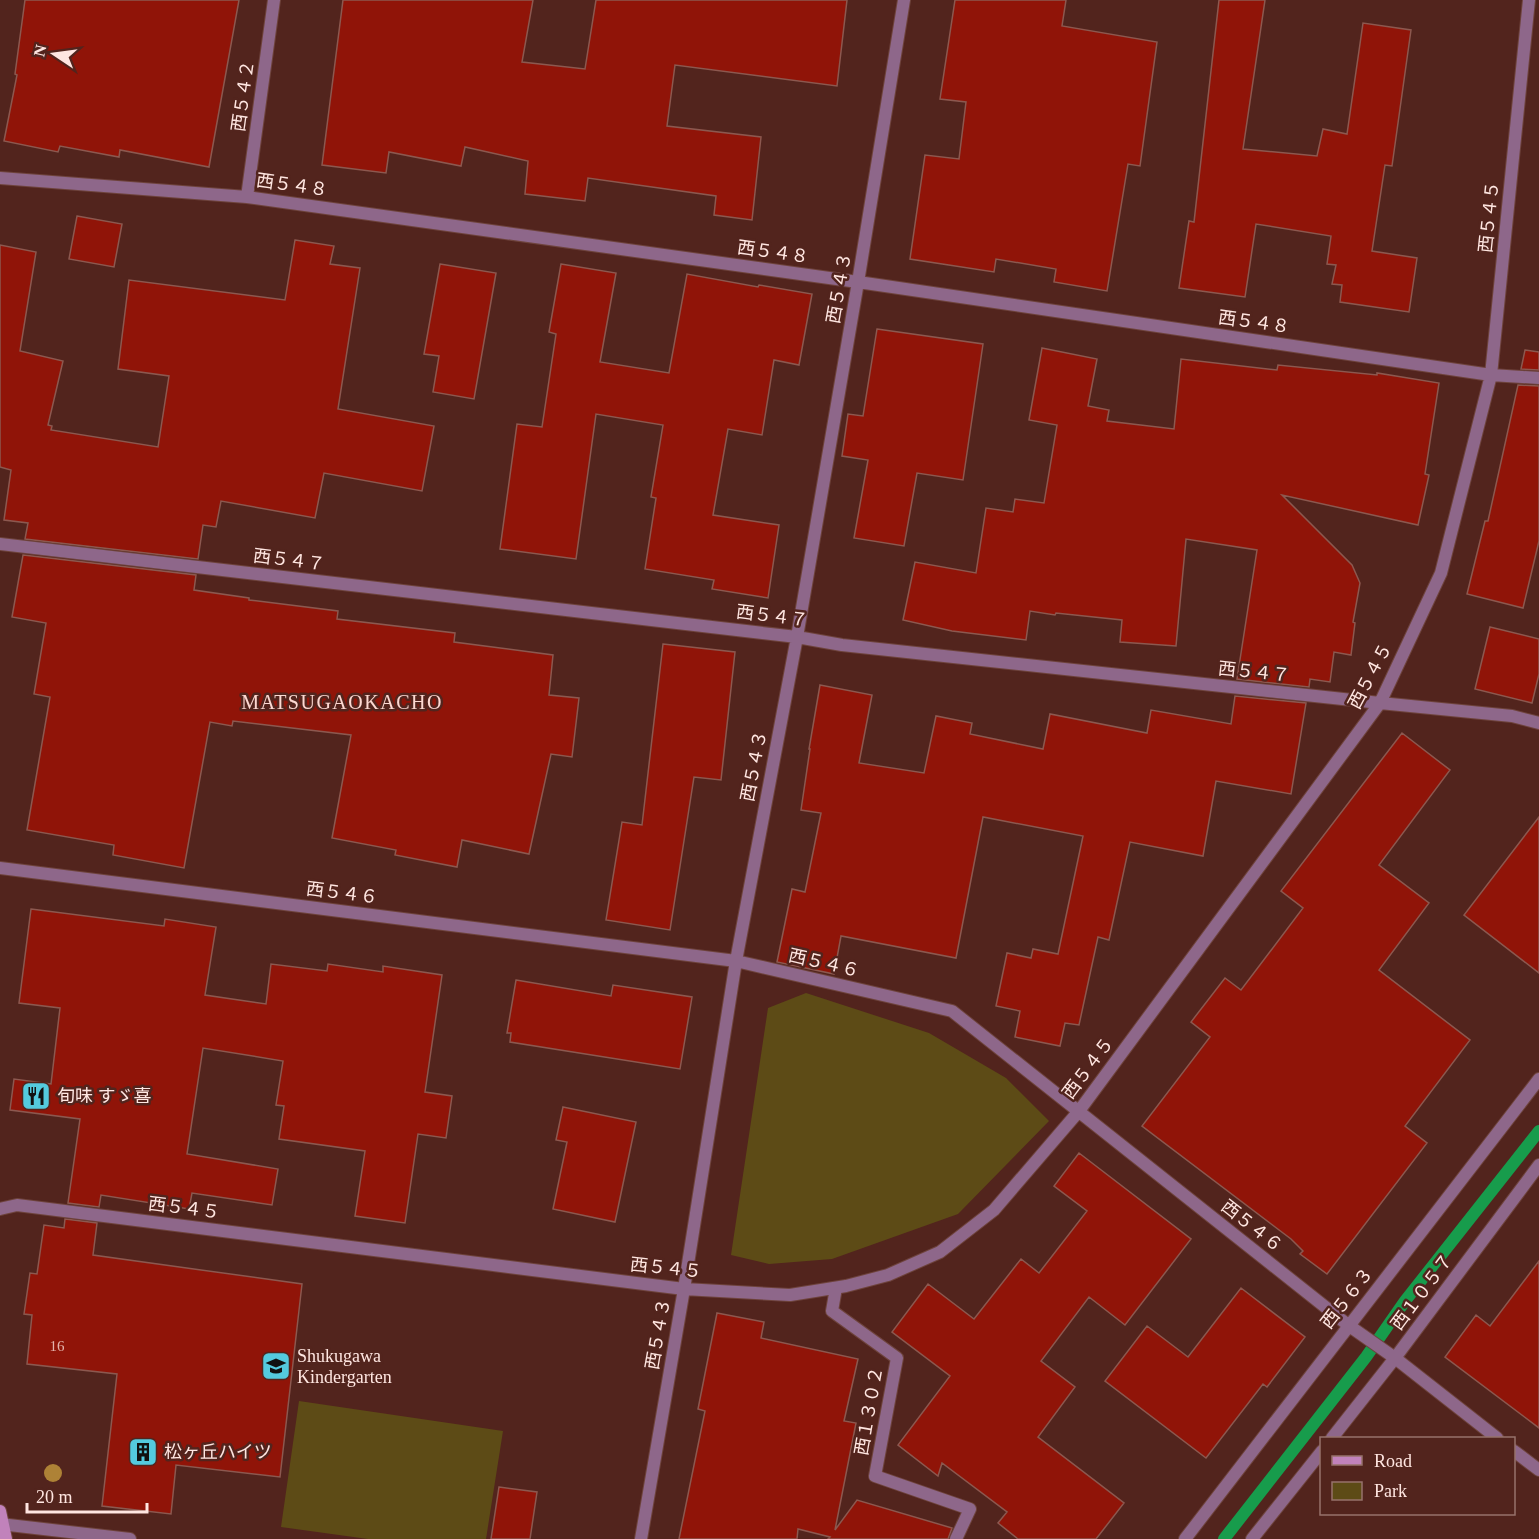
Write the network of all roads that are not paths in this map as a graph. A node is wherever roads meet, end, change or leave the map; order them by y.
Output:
1 (274, 0) edge
2 (904, 0) edge
3 (1529, 0) edge
4 (0, 178) edge
5 (248, 197) junction
6 (858, 282) junction
7 (1491, 375) junction
8 (1539, 378) edge
9 (0, 544) edge
10 (797, 637) junction
11 (1380, 704) junction
12 (1539, 723) edge
13 (0, 868) edge
14 (736, 961) junction
15 (1539, 1079) edge
16 (1079, 1112) junction
17 (1539, 1165) edge
18 (0, 1209) edge
19 (836, 1288) junction
20 (684, 1289) junction
21 (1348, 1325) junction
22 (1391, 1354) junction
23 (1333, 1437) edge
24 (1496, 1437) edge
25 (1515, 1452) edge
26 (1320, 1454) edge
27 (1539, 1470) edge
28 (1, 1519) edge
29 (6, 1539) edge
30 (130, 1539) edge
31 (641, 1539) edge
32 (956, 1539) edge
33 (1185, 1539) edge
34 (1252, 1539) edge

1 - 5 street, 西５４２
2 - 6 street, 西５４３
3 - 7 street, 西５４５
4 - 5 street, 西５４８
5 - 6 street, 西５４８
6 - 7 street, 西５４８
6 - 10 street, 西５４３
7 - 8 street, 西５４８
7 - 11 street, 西５４５
9 - 10 street, 西５４７
10 - 11 street, 西５４７
10 - 14 street, 西５４３
11 - 12 street, 西５４７
11 - 16 street, 西５４５
13 - 14 street, 西５４６
14 - 16 street, 西５４６
14 - 20 street, 西５４３
15 - 21 street, 西５６３
16 - 19 street, 西５４５
16 - 21 street, 西５４６
17 - 22 street, 西１０５７
18 - 20 street, 西５４５
19 - 20 street, 西５４５
19 - 32 street, 西１３０２
20 - 31 street, 西５４３
21 - 22 street, 西５４６
21 - 33 street, 西５６３
22 - 23 street, 西１０５７
22 - 24 street, 西５４６
25 - 27 street
26 - 34 street
28 - 29 street
28 - 30 street

